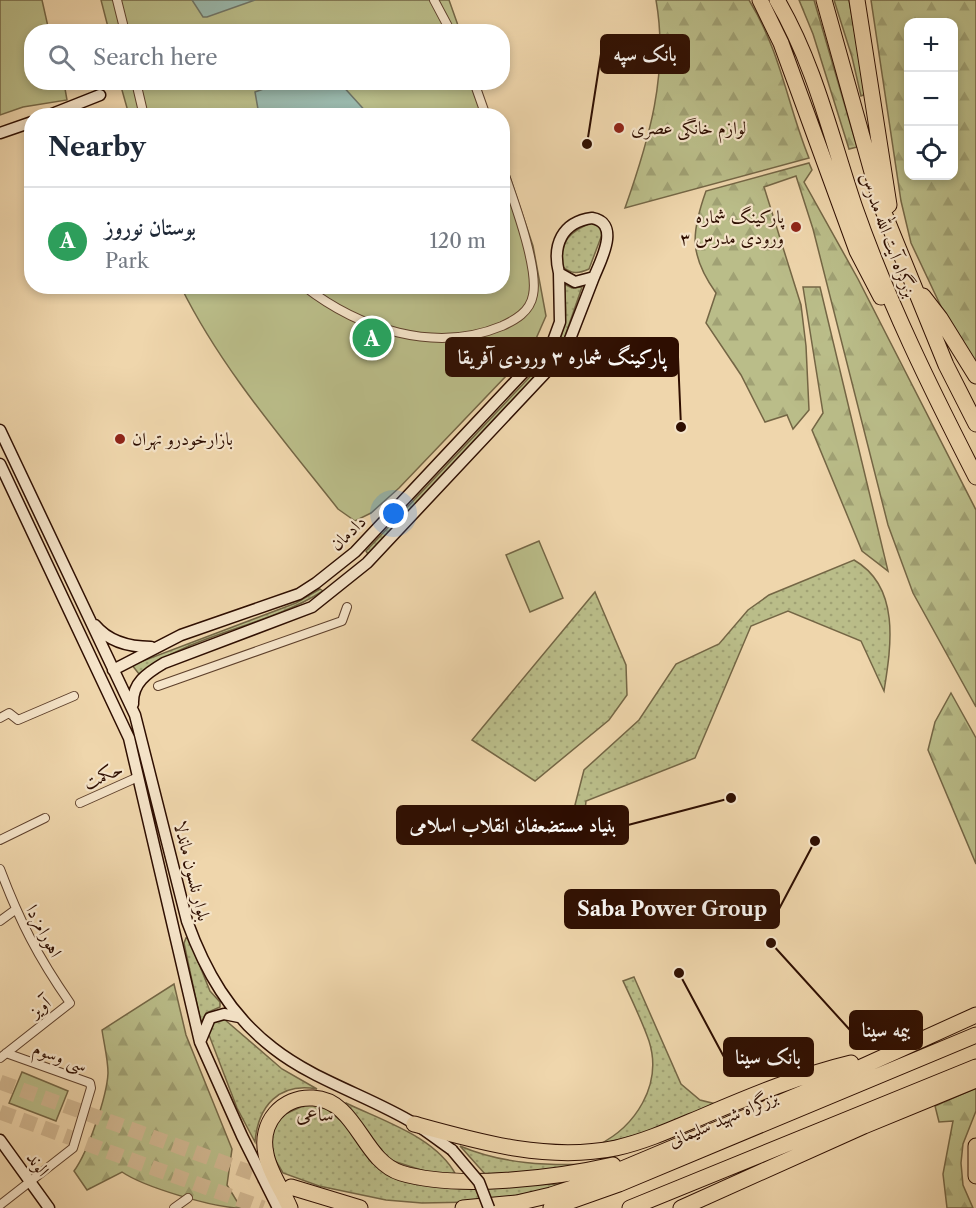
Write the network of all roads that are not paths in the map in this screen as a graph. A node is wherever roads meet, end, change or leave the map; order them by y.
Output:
1 (117, 0) edge
2 (434, 0) edge
3 (760, 0) edge
4 (777, 0) edge
5 (824, 0) edge
6 (857, 0) edge
7 (123, 24) edge
8 (447, 24) edge
9 (138, 90) edge
10 (477, 90) edge
11 (100, 96) dead end
12 (68, 108) edge
13 (142, 108) edge
14 (483, 108) edge
15 (24, 125) edge
16 (0, 134) edge
17 (510, 194) edge
18 (894, 238) junction
19 (558, 273) junction
20 (594, 277) junction
21 (912, 282) junction
22 (317, 294) edge
23 (899, 322) junction
24 (976, 376) edge
25 (976, 424) edge
26 (0, 430) edge
27 (0, 464) edge
28 (976, 477) edge
29 (338, 565) junction
30 (348, 579) junction
31 (347, 608) dead end
32 (86, 613) junction
33 (154, 646) junction
34 (113, 670) junction
35 (158, 686) dead end
36 (74, 696) dead end
37 (133, 709) junction
38 (0, 718) edge
39 (129, 738) junction
40 (138, 777) junction
41 (80, 802) dead end
42 (45, 818) dead end
43 (0, 840) edge
44 (0, 869) edge
45 (179, 896) junction
46 (165, 899) junction
47 (15, 910) junction
48 (0, 921) edge
49 (190, 930) junction
50 (174, 934) junction
51 (70, 1003) joint
52 (976, 1015) edge
53 (239, 1017) junction
54 (976, 1035) edge
55 (200, 1042) junction
56 (3, 1055) edge
57 (878, 1058) junction
58 (976, 1067) edge
59 (976, 1080) edge
60 (414, 1124) junction
61 (0, 1140) edge
62 (976, 1146) edge
63 (662, 1150) junction
64 (976, 1176) edge
65 (31, 1183) junction
66 (291, 1187) tunnel mouth
67 (188, 1198) dead end
68 (0, 1205) edge
69 (49, 1208) edge
70 (174, 1208) edge
71 (278, 1208) edge
72 (290, 1208) edge
73 (360, 1208) edge
74 (463, 1208) edge
75 (489, 1208) edge
76 (551, 1208) edge
77 (630, 1208) edge
78 (681, 1208) edge

1 - 7 street
2 - 8 street
3 - 23 highway
4 - 23 highway, بزرگراه آیت الله مدرس
5 - 18 highway, بزرگراه آیت الله مدرس
6 - 18 highway
9 - 13 street
10 - 14 street
11 - 12 main road
15 - 16 main road
17 - 22 street
18 - 21 highway, بزرگراه آیت الله مدرس
19 - 20 main road
19 - 20 main road
19 - 29 main road, دادمان
20 - 30 main road, دادمان
21 - 24 highway
21 - 25 highway, بزرگراه آیت الله مدرس
23 - 28 highway, بزرگراه آیت الله مدرس
26 - 32 main road, بلوار نلسون ماندلا
27 - 39 main road, بلوار نلسون ماندلا
29 - 30 main road
29 - 33 main road, دادمان
30 - 37 main road, دادمان
31 - 35 street
32 - 33 main road
32 - 34 main road, بلوار نلسون ماندلا
33 - 34 main road, دادمان
34 - 37 main road, بلوار نلسون ماندلا
34 - 39 main road
36 - 38 street
37 - 45 main road, بلوار نلسون ماندلا
39 - 40 main road, بلوار نلسون ماندلا
40 - 41 street, حکمت
40 - 46 main road, بلوار نلسون ماندلا
42 - 43 street
44 - 47 street, اهورامزدا
45 - 46 main road
45 - 49 main road, بلوار نلسون ماندلا
46 - 50 main road, بلوار نلسون ماندلا
47 - 48 street
47 - 51 street, اهورامزدا
49 - 50 main road
49 - 53 main road, بلوار نلسون ماندلا
50 - 55 main road, بلوار نلسون ماندلا
51 - 56 street, آویز
52 - 57 highway
53 - 55 main road
53 - 60 main road, بلوار نلسون ماندلا
54 - 76 highway, بزرگراه شهید سلیمانی
55 - 71 main road, بلوار نلسون ماندلا
56 - 65 street, سی وسوم
57 - 60 highway
57 - 63 highway
58 - 77 highway
59 - 78 highway
60 - 75 main road, بلوار نلسون ماندلا, bridge
61 - 65 main road, الوند
62 - 64 highway
63 - 72 highway
63 - 74 highway
65 - 68 street
65 - 69 main road, الوند
66 - 73 highway
67 - 70 street

